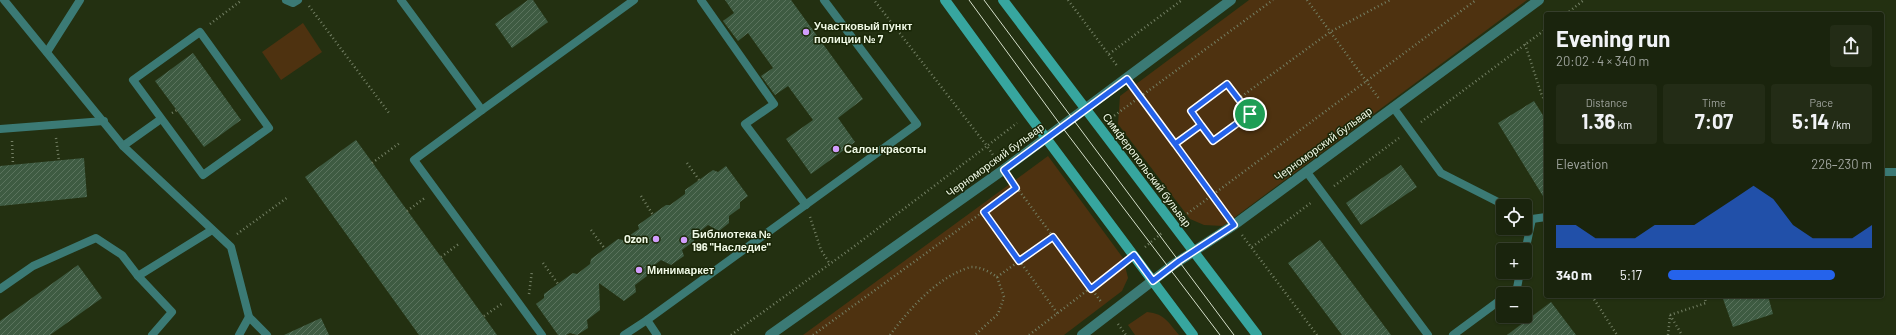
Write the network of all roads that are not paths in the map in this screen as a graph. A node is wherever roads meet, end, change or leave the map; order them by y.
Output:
1 (4, 0) edge
2 (80, 0) edge
3 (286, 0) edge
4 (298, 0) edge
5 (401, 0) edge
6 (634, 0) edge
7 (702, 0) edge
8 (824, 0) edge
9 (945, 0) edge
10 (1003, 0) edge
11 (1232, 0) edge
12 (1539, 0) edge
13 (47, 52) junction
14 (1389, 107) junction
15 (1086, 109) junction
16 (482, 110) junction
17 (161, 119) junction
18 (104, 121) junction
19 (0, 129) edge
20 (1046, 138) junction
21 (123, 146) junction
22 (1306, 171) junction
23 (1884, 172) edge
24 (1896, 172) edge
25 (1496, 201) edge
26 (806, 205) junction
27 (1532, 217) edge
28 (1544, 217) edge
29 (212, 230) junction
30 (1194, 251) junction
31 (138, 276) junction
32 (1153, 281) junction
33 (0, 289) edge
34 (1496, 303) edge
35 (249, 317) junction
36 (647, 320) junction
37 (152, 335) edge
38 (239, 335) edge
39 (267, 335) edge
40 (542, 335) edge
41 (624, 335) edge
42 (657, 335) edge
43 (770, 335) edge
44 (1082, 335) edge
45 (1193, 335) edge
46 (1257, 335) edge
47 (1428, 335) edge
48 (1453, 335) edge

1 - 13 lane
2 - 13 lane
3 - 4 lane
5 - 16 lane
6 - 16 lane
7 - 26 lane
8 - 26 lane
9 - 20 main road
10 - 15 main road, Симферопольский бульвар
11 - 15 street, Черноморский бульвар
12 - 14 street, Черноморский бульвар
13 - 18 lane
14 - 22 street, Черноморский бульвар
14 - 25 lane
15 - 20 street, Черноморский бульвар
15 - 30 main road, Симферопольский бульвар
16 - 40 lane
17 - 17 lane
17 - 21 lane
18 - 19 lane
18 - 21 lane
20 - 32 main road
20 - 43 street, Черноморский бульвар
21 - 29 lane
22 - 30 street, Черноморский бульвар
22 - 47 lane
23 - 24 lane
26 - 36 lane
27 - 28 lane
29 - 31 lane
29 - 35 lane
30 - 32 street, Черноморский бульвар
30 - 46 main road, Симферопольский бульвар
31 - 33 lane
31 - 37 lane
32 - 44 street, Черноморский бульвар
32 - 45 main road
34 - 48 lane
35 - 38 lane
35 - 39 lane
36 - 41 lane
36 - 42 lane

